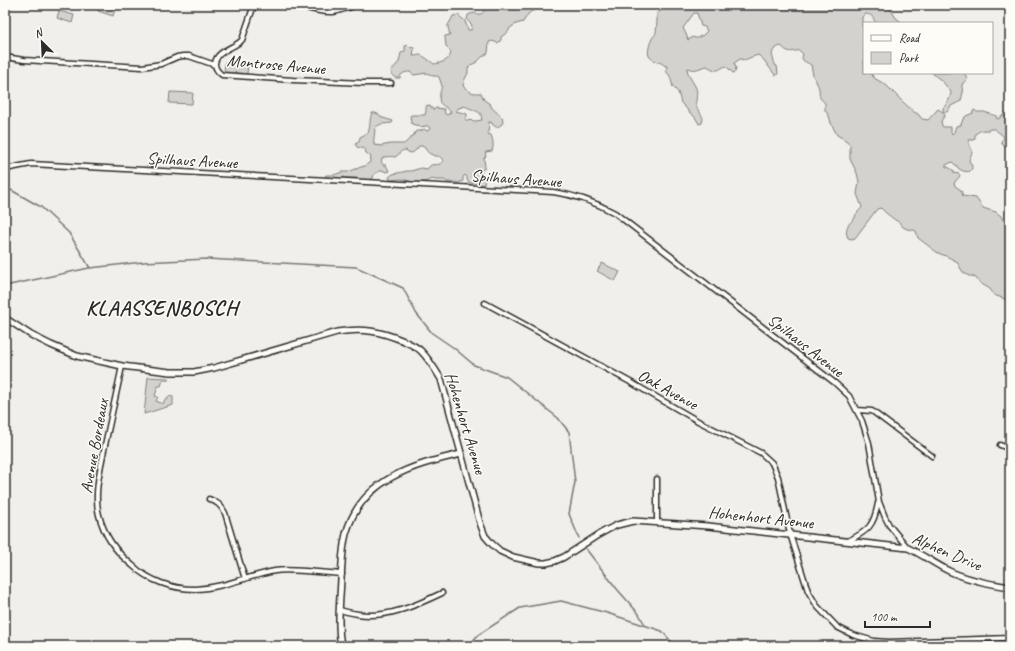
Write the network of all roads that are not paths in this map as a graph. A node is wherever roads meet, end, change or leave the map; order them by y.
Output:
1 (254, 5) edge
2 (296, 5) edge
3 (357, 5) edge
4 (5, 57) edge
5 (215, 65) junction
6 (391, 83) dead end
7 (5, 169) edge
8 (485, 303) dead end
9 (5, 318) edge
10 (122, 366) junction
11 (857, 410) junction
12 (1000, 445) dead end
13 (1010, 450) edge
14 (461, 454) junction
15 (932, 456) dead end
16 (657, 479) dead end
17 (209, 499) dead end
18 (879, 502) junction
19 (657, 522) junction
20 (790, 534) junction
21 (848, 541) junction
22 (908, 548) junction
23 (342, 574) junction
24 (245, 579) junction
25 (1010, 587) edge
26 (442, 593) dead end
27 (340, 610) junction
28 (1010, 638) edge
29 (341, 646) edge

1 - 5 street, Montrose Avenue
2 - 3 street
4 - 5 street
5 - 6 street, Montrose Avenue
7 - 11 street, Spilhaus Avenue
8 - 20 street, Oak Avenue
9 - 10 street, Hohenhort Avenue
10 - 14 street, Hohenhort Avenue
10 - 24 street, Avenue Bordeaux
11 - 15 street
11 - 18 street, Spilhaus Avenue
12 - 13 street
14 - 19 street, Hohenhort Avenue
14 - 23 street
16 - 19 street
17 - 24 street
18 - 21 street, Spilhaus Avenue
18 - 22 street, Spilhaus Avenue
19 - 20 street, Hohenhort Avenue
20 - 21 street, Hohenhort Avenue
20 - 28 street, Oak Avenue
21 - 22 street, Alphen Drive
22 - 25 street, Alphen Drive
23 - 24 street, Avenue Bordeaux
23 - 27 street
26 - 27 street
27 - 29 street

